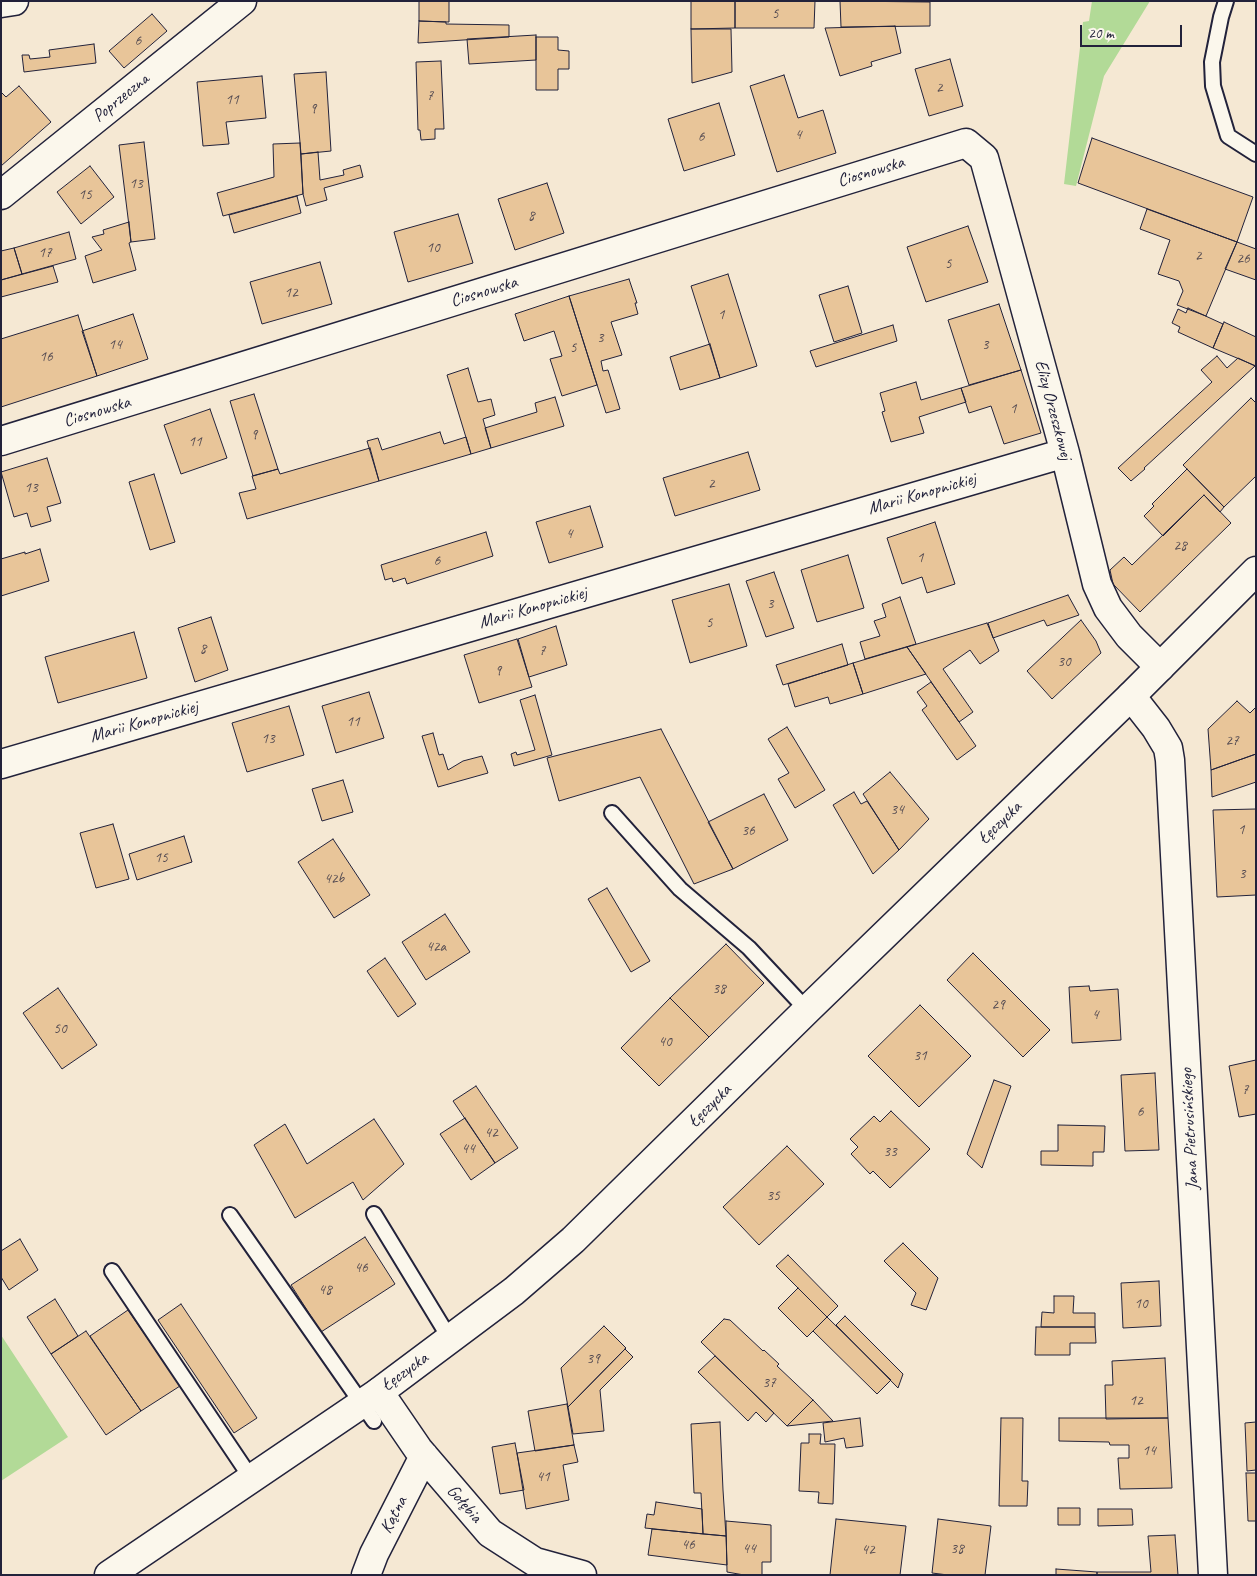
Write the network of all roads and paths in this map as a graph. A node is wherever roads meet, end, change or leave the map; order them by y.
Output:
1 (14, 1) edge
2 (242, 1) edge
3 (1226, 1) edge
4 (1, 3) edge
5 (966, 143) joint
6 (1256, 154) edge
7 (1, 195) edge
8 (1, 441) edge
9 (1065, 453) junction
10 (1256, 572) edge
11 (1160, 667) junction
12 (1131, 696) junction
13 (1, 764) edge
14 (612, 813) dead end
15 (807, 1010) junction
16 (374, 1214) dead end
17 (230, 1215) dead end
18 (112, 1271) dead end
19 (450, 1339) junction
20 (372, 1405) junction
21 (424, 1456) junction
22 (251, 1478) junction
23 (109, 1575) edge
24 (366, 1575) edge
25 (582, 1575) edge
26 (1213, 1575) edge

1 - 4 street
2 - 7 street, Poprzeczna
3 - 6 lane
5 - 8 street, Ciosnowska
5 - 9 street, Elizy Orzeszkowej
9 - 11 street, Elizy Orzeszkowej
9 - 13 street, Marii Konopnickiej
10 - 11 street, Łęczycka
11 - 12 street, Łęczycka
12 - 15 street, Łęczycka
12 - 26 street, Jana Pietrusińskiego
14 - 15 lane
15 - 19 street, Łęczycka
16 - 19 lane
17 - 20 lane
18 - 22 lane
19 - 20 street, Łęczycka
20 - 21 street, Gołębia
20 - 22 street, Łęczycka
21 - 24 street, Kątna
21 - 25 street, Gołębia
22 - 23 street, Łęczycka

